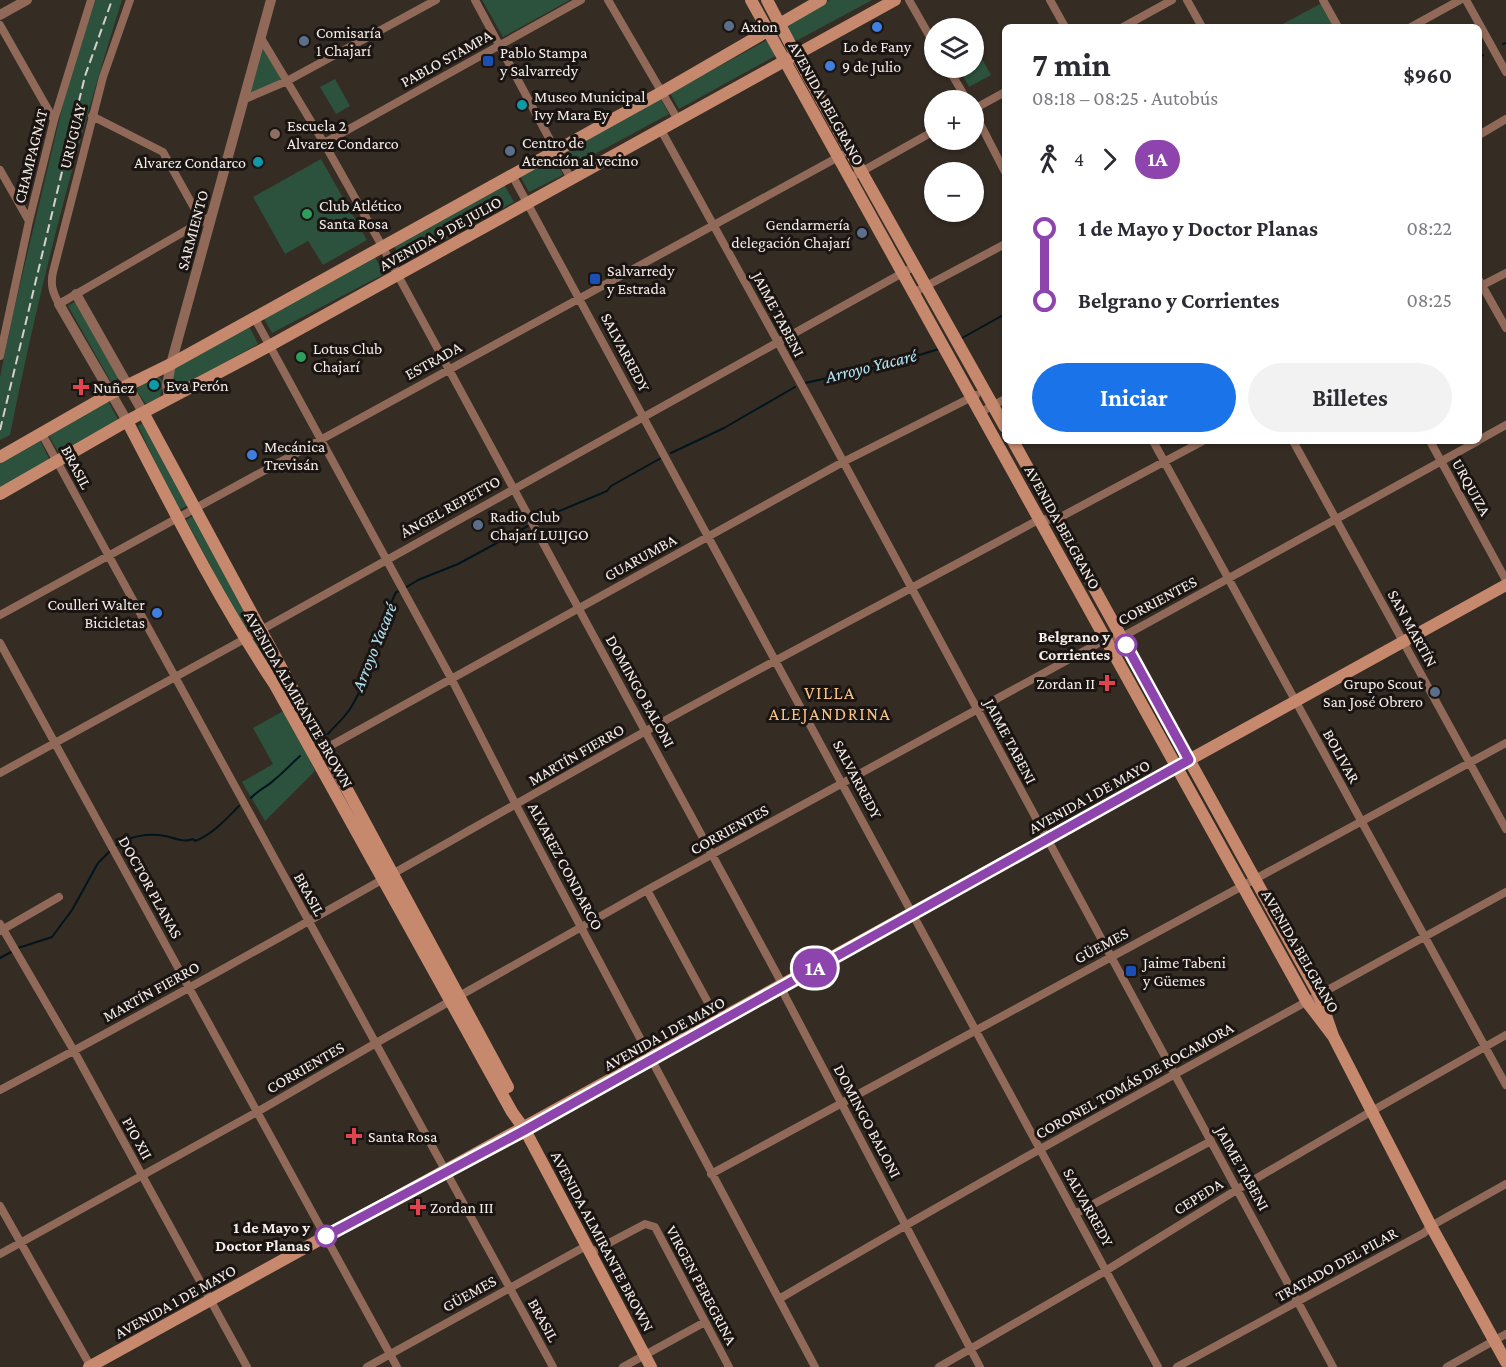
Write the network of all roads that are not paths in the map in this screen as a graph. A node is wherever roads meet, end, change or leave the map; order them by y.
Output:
1 (27, 0) edge
2 (91, 0) edge
3 (130, 0) edge
4 (271, 0) edge
5 (436, 0) edge
6 (475, 0) edge
7 (581, 0) edge
8 (608, 0) edge
9 (751, 0) edge
10 (767, 0) edge
11 (821, 0) edge
12 (895, 0) edge
13 (909, 0) edge
14 (1050, 0) edge
15 (1172, 0) edge
16 (1187, 0) edge
17 (1323, 0) edge
18 (1460, 0) edge
19 (1466, 0) edge
20 (0, 15) edge
21 (780, 23) junction
22 (1063, 24) edge
23 (1128, 24) edge
24 (1200, 24) edge
25 (1336, 24) edge
26 (1416, 24) edge
27 (1479, 24) edge
28 (0, 25) edge
29 (924, 26) edge
30 (1482, 29) edge
31 (768, 30) junction
32 (261, 38) junction
33 (500, 45) junction
34 (791, 58) junction
35 (1506, 72) edge
36 (286, 81) junction
37 (662, 92) junction
38 (1002, 94) edge
39 (243, 100) junction
40 (984, 105) edge
41 (92, 116) junction
42 (1506, 119) edge
43 (54, 120) junction
44 (678, 120) junction
45 (661, 130) junction
46 (984, 131) edge
47 (1482, 133) edge
48 (924, 137) edge
49 (324, 143) junction
50 (557, 150) junction
51 (851, 151) junction
52 (839, 157) junction
53 (1002, 166) edge
54 (862, 171) junction
55 (1, 173) edge
56 (512, 175) junction
57 (850, 178) junction
58 (571, 179) junction
59 (528, 203) junction
60 (206, 219) junction
61 (29, 221) junction
62 (714, 224) junction
63 (382, 246) junction
64 (1002, 246) edge
65 (915, 266) junction
66 (903, 272) junction
67 (1506, 273) edge
68 (398, 275) junction
69 (50, 282) joint
70 (1482, 283) edge
71 (927, 286) junction
72 (1482, 287) edge
73 (915, 292) junction
74 (76, 294) junction
75 (579, 297) junction
76 (59, 304) junction
77 (254, 317) junction
78 (1506, 328) edge
79 (3, 334) edge
80 (778, 341) junction
81 (269, 346) junction
82 (0, 356) edge
83 (171, 364) junction
84 (449, 368) junction
85 (127, 385) junction
86 (984, 390) junction
87 (110, 394) junction
88 (973, 397) junction
89 (169, 399) junction
90 (1002, 400) edge
91 (993, 405) junction
92 (981, 412) junction
93 (144, 414) junction
94 (643, 416) junction
95 (127, 421) junction
96 (1002, 422) edge
97 (1506, 425) edge
98 (42, 434) junction
99 (1482, 439) edge
100 (321, 440) junction
101 (1015, 444) edge
102 (1155, 444) edge
103 (1197, 444) edge
104 (1295, 444) edge
105 (1432, 444) edge
106 (1472, 444) edge
107 (0, 457) edge
108 (1441, 461) junction
109 (58, 462) junction
110 (843, 462) junction
111 (1164, 462) junction
112 (514, 488) junction
113 (0, 494) edge
114 (194, 509) junction
115 (177, 518) junction
116 (1040, 519) junction
117 (1336, 519) junction
118 (1055, 520) junction
119 (708, 536) junction
120 (108, 556) junction
121 (386, 559) junction
122 (1228, 578) junction
123 (1506, 580) edge
124 (1506, 585) edge
125 (912, 589) junction
126 (579, 608) junction
127 (0, 615) edge
128 (261, 630) junction
129 (1122, 637) junction
130 (244, 639) junction
131 (1106, 639) junction
132 (1403, 642) junction
133 (0, 643) edge
134 (777, 660) junction
135 (174, 676) junction
136 (451, 678) junction
137 (1295, 702) junction
138 (977, 709) junction
139 (646, 731) junction
140 (55, 743) junction
141 (1506, 743) edge
142 (319, 752) junction
143 (1189, 760) junction
144 (1470, 762) junction
145 (1177, 767) junction
146 (0, 773) edge
147 (843, 784) junction
148 (516, 806) junction
149 (1360, 822) junction
150 (1506, 829) edge
151 (1047, 838) junction
152 (713, 855) junction
153 (387, 878) junction
154 (1249, 882) junction
155 (647, 890) junction
156 (1506, 892) edge
157 (59, 897) dead end
158 (912, 913) junction
159 (309, 921) junction
160 (582, 927) junction
161 (1, 928) edge
162 (1425, 937) junction
163 (1111, 957) junction
164 (189, 987) junction
165 (782, 987) junction
166 (1313, 998) junction
167 (455, 999) junction
168 (718, 1021) junction
169 (976, 1030) junction
170 (1506, 1035) edge
171 (376, 1043) junction
172 (1485, 1047) junction
173 (74, 1051) junction
174 (650, 1059) junction
175 (1175, 1074) junction
176 (1506, 1085) edge
177 (0, 1090) edge
178 (842, 1104) junction
179 (1372, 1111) junction
180 (258, 1112) junction
181 (525, 1130) junction
182 (1211, 1141) junction
183 (1040, 1149) junction
184 (445, 1171) junction
185 (711, 1174) junction
186 (141, 1175) junction
187 (1506, 1184) edge
188 (1238, 1189) junction
189 (0, 1206) edge
190 (1075, 1214) junction
191 (645, 1224) joint
192 (905, 1224) junction
193 (1431, 1226) junction
194 (326, 1236) junction
195 (20, 1243) junction
196 (588, 1249) junction
197 (0, 1254) edge
198 (1107, 1270) junction
199 (510, 1288) junction
200 (779, 1299) junction
201 (211, 1301) junction
202 (1298, 1302) junction
203 (705, 1322) junction
204 (1506, 1334) edge
205 (1494, 1341) junction
206 (970, 1349) junction
207 (390, 1354) junction
208 (645, 1355) junction
209 (1506, 1362) edge
210 (90, 1367) edge
211 (248, 1367) edge
212 (367, 1367) edge
213 (397, 1367) edge
214 (553, 1367) edge
215 (623, 1367) edge
216 (651, 1367) edge
217 (729, 1367) edge
218 (815, 1367) edge
219 (939, 1367) edge
220 (980, 1367) edge
221 (1158, 1367) edge
222 (1177, 1367) edge
223 (1333, 1367) edge
224 (1447, 1367) edge

1 - 20 street
2 - 43 street, CHAMPAGNAT
3 - 41 street, URUGUAY
4 - 32 street, SARMIENTO
5 - 36 street
6 - 33 street
7 - 33 street, PABLO STAMPA
8 - 37 street
9 - 31 main road, AVENIDA BELGRANO
10 - 21 main road, AVENIDA BELGRANO
11 - 21 main road, AVENIDA 9 DE JULIO
12 - 34 main road, AVENIDA 9 DE JULIO
13 - 29 street
14 - 22 street
15 - 23 street
16 - 24 street
17 - 25 street
18 - 26 street
19 - 27 street
21 - 31 main road, AVENIDA 9 DE JULIO
21 - 34 main road, AVENIDA BELGRANO
28 - 43 street
30 - 35 street
31 - 34 main road, AVENIDA BELGRANO
31 - 37 main road, AVENIDA 9 DE JULIO
32 - 36 street, DOMINGO BALONI
32 - 39 street, SARMIENTO
33 - 49 street, PABLO STAMPA
33 - 50 street
34 - 44 main road, AVENIDA 9 DE JULIO
34 - 51 main road, AVENIDA BELGRANO
34 - 52 main road, AVENIDA BELGRANO
36 - 39 street
36 - 49 street, DOMINGO BALONI
37 - 44 street
37 - 50 main road, AVENIDA 9 DE JULIO
38 - 40 street
39 - 60 street, SARMIENTO
41 - 60 street
41 - 69 street, URUGUAY
42 - 47 street
43 - 61 street, CHAMPAGNAT
44 - 45 main road, AVENIDA 9 DE JULIO
45 - 58 main road, AVENIDA 9 DE JULIO
45 - 62 street, JAIME TABENI
46 - 53 street
48 - 54 street
49 - 63 street, DOMINGO BALONI
50 - 56 main road, AVENIDA 9 DE JULIO
50 - 58 street
51 - 52 street, ESTRADA
51 - 54 main road, AVENIDA BELGRANO
52 - 57 main road, AVENIDA BELGRANO
52 - 62 street, ESTRADA
54 - 57 street
54 - 65 main road, AVENIDA BELGRANO
55 - 61 street
56 - 59 street, SALVARREDY
56 - 63 main road, AVENIDA 9 DE JULIO
57 - 66 main road, AVENIDA BELGRANO
58 - 59 main road, AVENIDA 9 DE JULIO
59 - 68 main road, AVENIDA 9 DE JULIO
59 - 75 street, SALVARREDY
60 - 74 street
60 - 83 street, SARMIENTO
61 - 79 street, CHAMPAGNAT
62 - 75 street, ESTRADA
62 - 80 street, JAIME TABENI
63 - 68 street, DOMINGO BALONI
63 - 77 main road, AVENIDA 9 DE JULIO
64 - 71 street
65 - 66 street, ÁNGEL REPETTO
65 - 71 main road, AVENIDA BELGRANO
66 - 73 main road, AVENIDA BELGRANO
66 - 80 street, ÁNGEL REPETTO
67 - 70 street
68 - 81 main road, AVENIDA 9 DE JULIO
68 - 84 street, DOMINGO BALONI
69 - 76 street, AVENIDA ALMIRANTE BROWN
71 - 73 street
71 - 86 main road, AVENIDA BELGRANO
72 - 78 street
73 - 88 main road, AVENIDA BELGRANO
74 - 76 street
74 - 85 street, AVENIDA ALMIRANTE BROWN
75 - 84 street, ESTRADA
75 - 94 street, SALVARREDY
76 - 87 street, AVENIDA ALMIRANTE BROWN
77 - 81 street, ALVAREZ CONDARCO
77 - 83 main road, AVENIDA 9 DE JULIO
79 - 82 street, CHAMPAGNAT
80 - 94 street, ÁNGEL REPETTO
80 - 110 street, JAIME TABENI
81 - 89 main road, AVENIDA 9 DE JULIO
81 - 100 street, ALVAREZ CONDARCO
83 - 85 main road, AVENIDA 9 DE JULIO
83 - 89 street, SARMIENTO
84 - 100 street, ESTRADA
84 - 112 street, DOMINGO BALONI
85 - 87 main road, AVENIDA 9 DE JULIO
85 - 93 street, AVENIDA ALMIRANTE BROWN
86 - 88 street, GUARUMBA
86 - 91 main road, AVENIDA BELGRANO
87 - 95 street, AVENIDA ALMIRANTE BROWN
87 - 98 main road, AVENIDA 9 DE JULIO
88 - 92 main road, AVENIDA BELGRANO
88 - 110 street, GUARUMBA
89 - 93 main road, AVENIDA 9 DE JULIO
90 - 91 street
91 - 92 street
91 - 96 main road, AVENIDA BELGRANO
92 - 116 main road, AVENIDA BELGRANO
93 - 95 main road, AVENIDA 9 DE JULIO
93 - 114 main road, AVENIDA ALMIRANTE BROWN
94 - 112 street, ÁNGEL REPETTO
94 - 119 street, SALVARREDY
95 - 109 main road, AVENIDA 9 DE JULIO
95 - 115 main road, AVENIDA ALMIRANTE BROWN
97 - 99 street, CORRIENTES
98 - 107 main road, AVENIDA 9 DE JULIO
98 - 109 street, BRASIL
100 - 114 street, ESTRADA
100 - 121 street, ALVAREZ CONDARCO
101 - 118 main road, AVENIDA BELGRANO
102 - 111 street, BOLIVAR
103 - 111 street
104 - 117 street, SAN MARTÍN
105 - 108 street, URQUIZA
106 - 108 street, CORRIENTES
108 - 117 street, CORRIENTES
108 - 123 street, URQUIZA
109 - 113 main road, AVENIDA 9 DE JULIO
109 - 120 street, BRASIL
110 - 119 street, GUARUMBA
110 - 125 street, JAIME TABENI
111 - 118 street
111 - 122 street, BOLIVAR
112 - 121 street, ÁNGEL REPETTO
112 - 126 street, DOMINGO BALONI
114 - 115 street, ESTRADA
114 - 128 main road, AVENIDA ALMIRANTE BROWN
115 - 120 street, ESTRADA
115 - 130 main road, AVENIDA ALMIRANTE BROWN
116 - 118 street
116 - 125 street, MARTÍN FIERRO
116 - 131 main road, AVENIDA BELGRANO
117 - 122 street, CORRIENTES
117 - 132 street, SAN MARTÍN
118 - 129 main road, AVENIDA BELGRANO
119 - 126 street, GUARUMBA
119 - 134 street, SALVARREDY
120 - 127 street, ESTRADA
120 - 135 street, BRASIL
121 - 128 street, ÁNGEL REPETTO
121 - 136 street, ALVAREZ CONDARCO
122 - 129 street, CORRIENTES
122 - 137 street, BOLIVAR
124 - 132 main road, AVENIDA 1 DE MAYO
125 - 134 street, MARTÍN FIERRO
125 - 138 street, JAIME TABENI
126 - 136 street, GUARUMBA
126 - 139 street, DOMINGO BALONI
128 - 130 street, ÁNGEL REPETTO
128 - 142 main road, AVENIDA ALMIRANTE BROWN
129 - 131 street, CORRIENTES
129 - 143 main road, AVENIDA BELGRANO
130 - 135 street, ÁNGEL REPETTO
130 - 142 main road, AVENIDA ALMIRANTE BROWN
131 - 138 street, CORRIENTES
131 - 145 main road, AVENIDA BELGRANO
132 - 137 main road, AVENIDA 1 DE MAYO
132 - 144 street, SAN MARTÍN
133 - 140 street, DOCTOR PLANAS
134 - 139 street, MARTÍN FIERRO
134 - 147 street, SALVARREDY
135 - 140 street, ÁNGEL REPETTO
135 - 159 street, BRASIL
136 - 142 street, GUARUMBA
136 - 148 street, ALVAREZ CONDARCO
137 - 143 main road, AVENIDA 1 DE MAYO
137 - 149 street, BOLIVAR
138 - 147 street, CORRIENTES
138 - 151 street, JAIME TABENI
139 - 148 street, MARTÍN FIERRO
139 - 152 street, DOMINGO BALONI
140 - 146 street, ÁNGEL REPETTO
140 - 164 street, DOCTOR PLANAS
141 - 144 street, GÜEMES
142 - 153 main road, AVENIDA ALMIRANTE BROWN
143 - 145 main road, AVENIDA 1 DE MAYO
143 - 154 main road, AVENIDA BELGRANO
144 - 149 street, GÜEMES
144 - 150 street, SAN MARTÍN
145 - 151 main road, AVENIDA 1 DE MAYO
145 - 154 main road, AVENIDA BELGRANO
147 - 152 street, CORRIENTES
147 - 158 street, SALVARREDY
148 - 153 street, MARTÍN FIERRO
148 - 160 street, ALVAREZ CONDARCO
149 - 154 street, GÜEMES
149 - 162 street, BOLIVAR
151 - 158 main road, AVENIDA 1 DE MAYO
151 - 163 street, JAIME TABENI
152 - 155 street, CORRIENTES
152 - 165 street, DOMINGO BALONI
153 - 159 street, MARTÍN FIERRO
153 - 167 main road, AVENIDA ALMIRANTE BROWN
154 - 163 street, GÜEMES
154 - 166 main road, AVENIDA BELGRANO
155 - 160 street, CORRIENTES
155 - 168 street
156 - 162 street, CORONEL TOMÁS DE ROCAMORA
157 - 161 street
158 - 165 main road, AVENIDA 1 DE MAYO
158 - 169 street, SALVARREDY
159 - 164 street, MARTÍN FIERRO
159 - 171 street, BRASIL
160 - 167 street, CORRIENTES
160 - 174 street, ALVAREZ CONDARCO
161 - 173 street, PIO XII
162 - 166 street, CORONEL TOMÁS DE ROCAMORA
162 - 172 street, BOLIVAR
163 - 169 street, GÜEMES
163 - 175 street, JAIME TABENI
164 - 173 street, MARTÍN FIERRO
164 - 180 street, DOCTOR PLANAS
165 - 168 main road, AVENIDA 1 DE MAYO
165 - 178 street, DOMINGO BALONI
166 - 175 street, CORONEL TOMÁS DE ROCAMORA
166 - 179 main road, AVENIDA BELGRANO
167 - 171 street, CORRIENTES
167 - 181 main road, AVENIDA ALMIRANTE BROWN
168 - 174 main road, AVENIDA 1 DE MAYO
169 - 178 street, GÜEMES
169 - 183 street, SALVARREDY
170 - 172 street, CEPEDA
171 - 180 street, CORRIENTES
171 - 184 street, BRASIL
172 - 176 street, BOLIVAR
172 - 179 street, CEPEDA
173 - 177 street, MARTÍN FIERRO
173 - 186 street, PIO XII
174 - 181 main road, AVENIDA 1 DE MAYO
174 - 185 street, ALVAREZ CONDARCO
175 - 182 street, JAIME TABENI
175 - 183 street, CORONEL TOMÁS DE ROCAMORA
178 - 185 street, GÜEMES
178 - 192 street, DOMINGO BALONI
179 - 188 street, CEPEDA
179 - 193 main road, AVENIDA BELGRANO
180 - 186 street, CORRIENTES
180 - 194 street, DOCTOR PLANAS
181 - 184 main road, AVENIDA 1 DE MAYO
181 - 196 main road, AVENIDA ALMIRANTE BROWN
182 - 188 street, JAIME TABENI
182 - 190 street
183 - 190 street, SALVARREDY
183 - 192 street, CORONEL TOMÁS DE ROCAMORA
184 - 194 main road, AVENIDA 1 DE MAYO
184 - 199 street, BRASIL
185 - 200 street, ALVAREZ CONDARCO
186 - 195 street, CORRIENTES
186 - 201 street, PIO XII
187 - 193 street, TRATADO DEL PILAR
188 - 198 street, CEPEDA
188 - 202 street, JAIME TABENI
189 - 195 street
190 - 198 street, SALVARREDY
191 - 196 street, GÜEMES
191 - 203 street, VIRGEN PEREGRINA
192 - 200 street, CORONEL TOMÁS DE ROCAMORA
192 - 206 street, DOMINGO BALONI
193 - 202 street, TRATADO DEL PILAR
193 - 205 main road, AVENIDA BELGRANO
194 - 201 main road, AVENIDA 1 DE MAYO
194 - 207 street, DOCTOR PLANAS
195 - 197 street, CORRIENTES
195 - 210 street
196 - 199 street, GÜEMES
196 - 208 main road, AVENIDA ALMIRANTE BROWN
198 - 206 street, CEPEDA
198 - 221 street, SALVARREDY
199 - 207 street, GÜEMES
199 - 214 street, BRASIL
200 - 218 street, ALVAREZ CONDARCO
201 - 210 main road, AVENIDA 1 DE MAYO
201 - 211 street, PIO XII
202 - 222 street, TRATADO DEL PILAR
202 - 223 street, JAIME TABENI
203 - 208 street
203 - 217 street, VIRGEN PEREGRINA
204 - 205 street
205 - 209 main road, AVENIDA BELGRANO
205 - 224 street
206 - 219 street, CEPEDA
206 - 220 street, DOMINGO BALONI
207 - 212 street, GÜEMES
207 - 213 street, DOCTOR PLANAS
208 - 215 street
208 - 216 main road, AVENIDA ALMIRANTE BROWN

